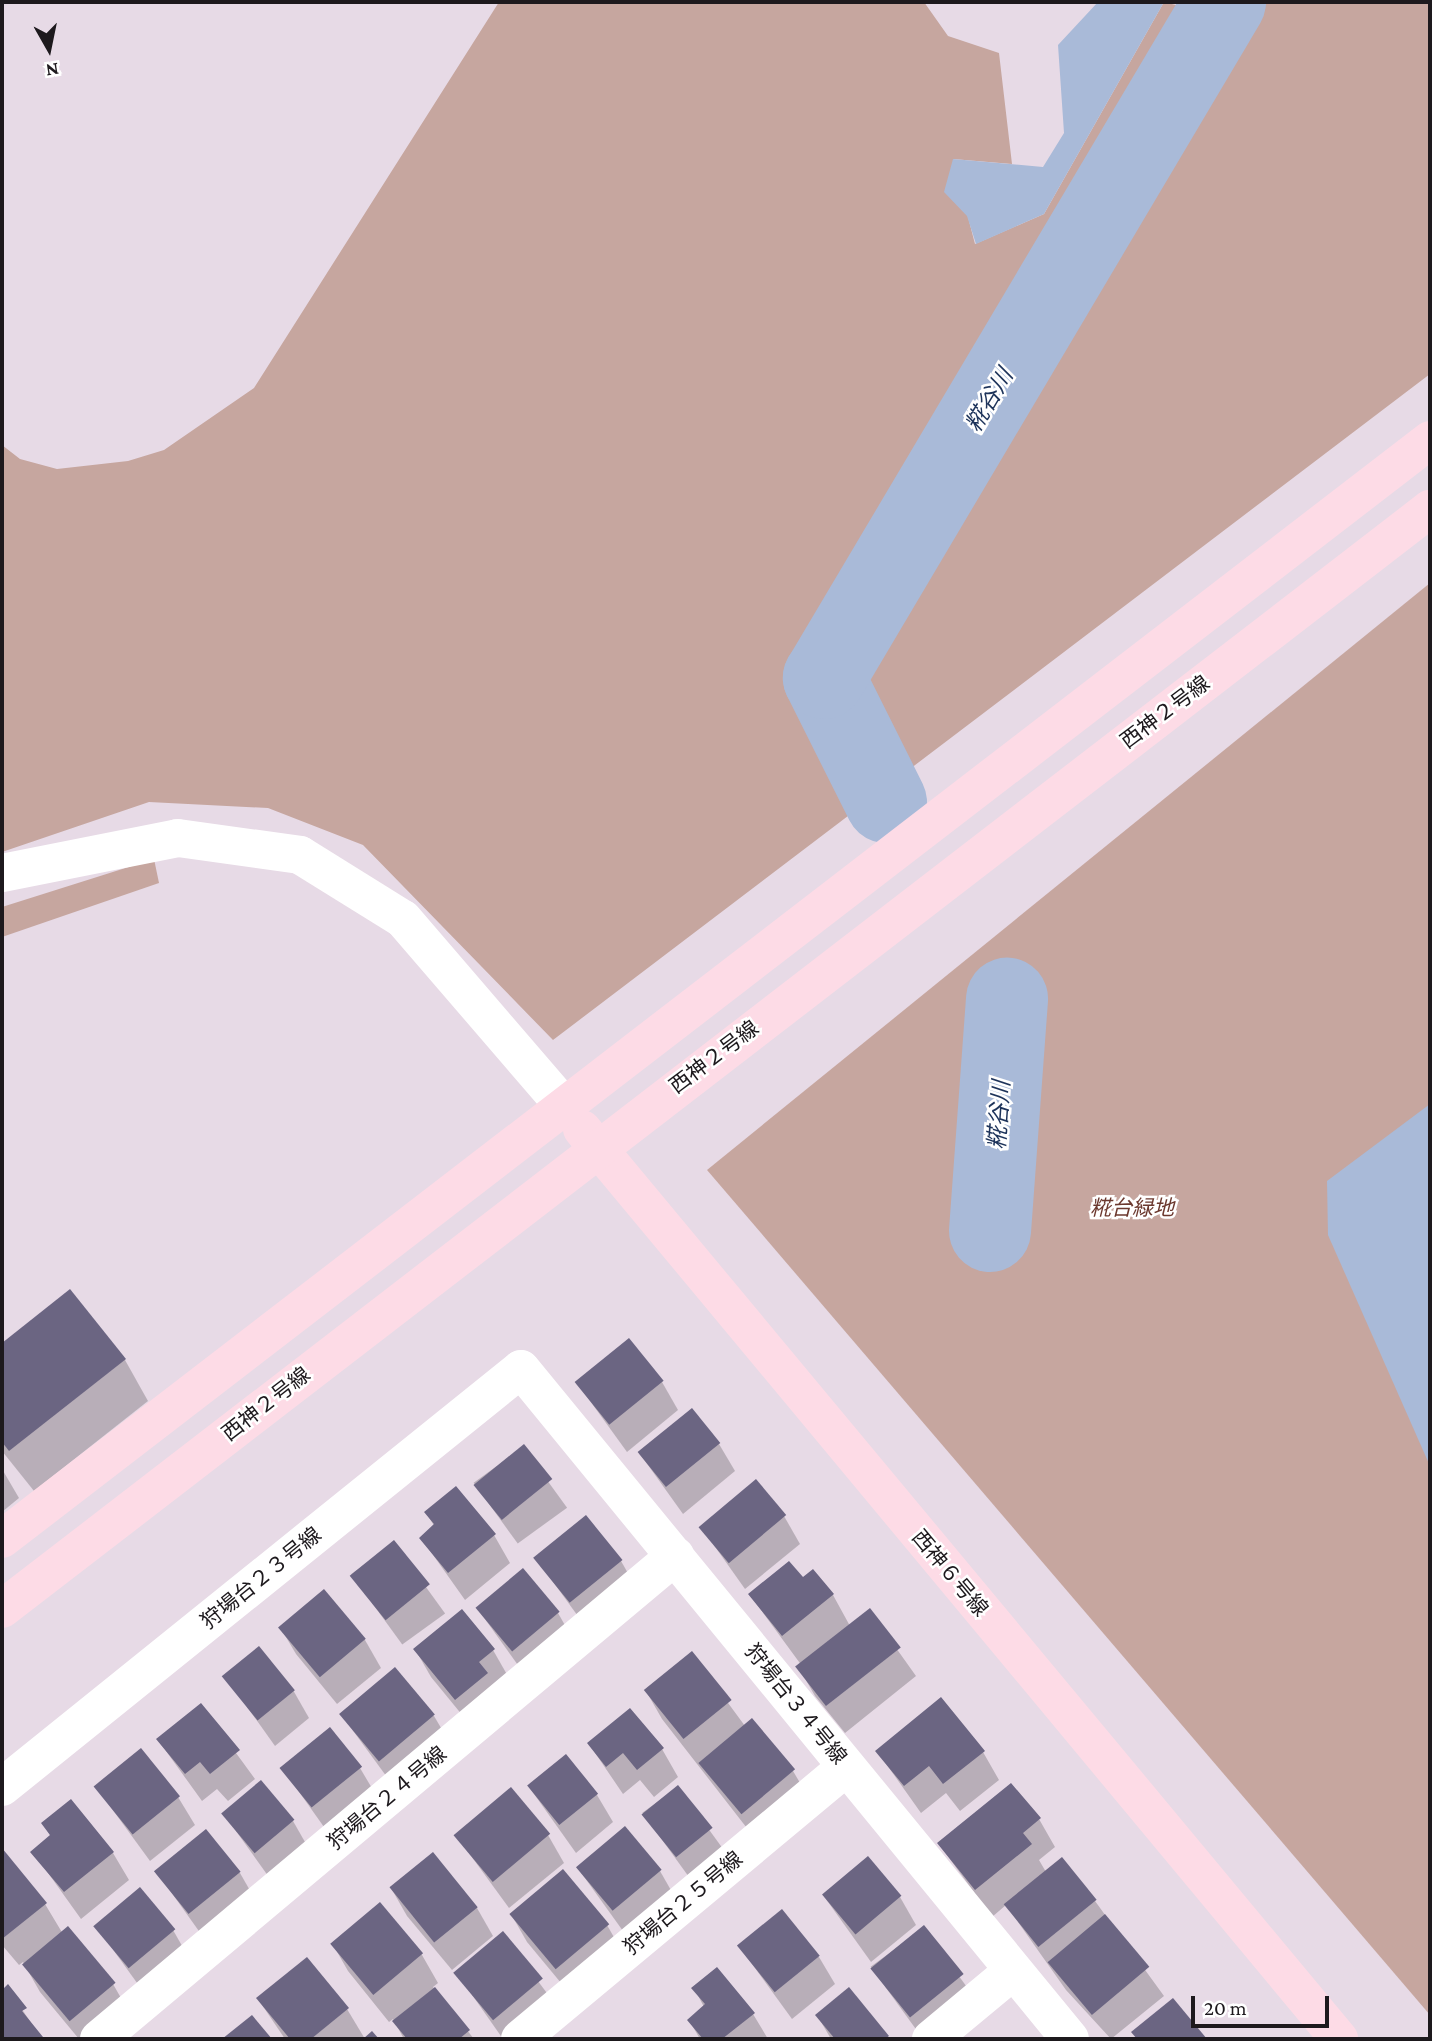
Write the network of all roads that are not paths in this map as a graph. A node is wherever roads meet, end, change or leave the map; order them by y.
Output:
1 (1430, 440) edge
2 (1430, 509) edge
3 (2, 873) edge
4 (562, 1104) junction
5 (597, 1147) junction
6 (521, 1369) joint
7 (2, 1539) edge
8 (675, 1556) junction
9 (2, 1609) edge
10 (847, 1767) junction
11 (2, 1787) edge
12 (1013, 1971) junction
13 (99, 2039) edge
14 (520, 2039) edge
15 (931, 2039) edge
16 (1070, 2039) edge
17 (1339, 2039) edge

1 - 4 street
2 - 5 street, 西神２号線
3 - 4 street
4 - 5 street, 西神６号線
4 - 7 street
5 - 9 street, 西神２号線
5 - 17 street, 西神６号線
6 - 8 street, 狩場台３４号線
6 - 11 street, 狩場台２３号線
8 - 10 street, 狩場台３４号線
8 - 13 street, 狩場台２４号線
10 - 12 street, 狩場台３４号線
10 - 14 street, 狩場台２５号線
12 - 15 street
12 - 16 street, 狩場台３４号線

